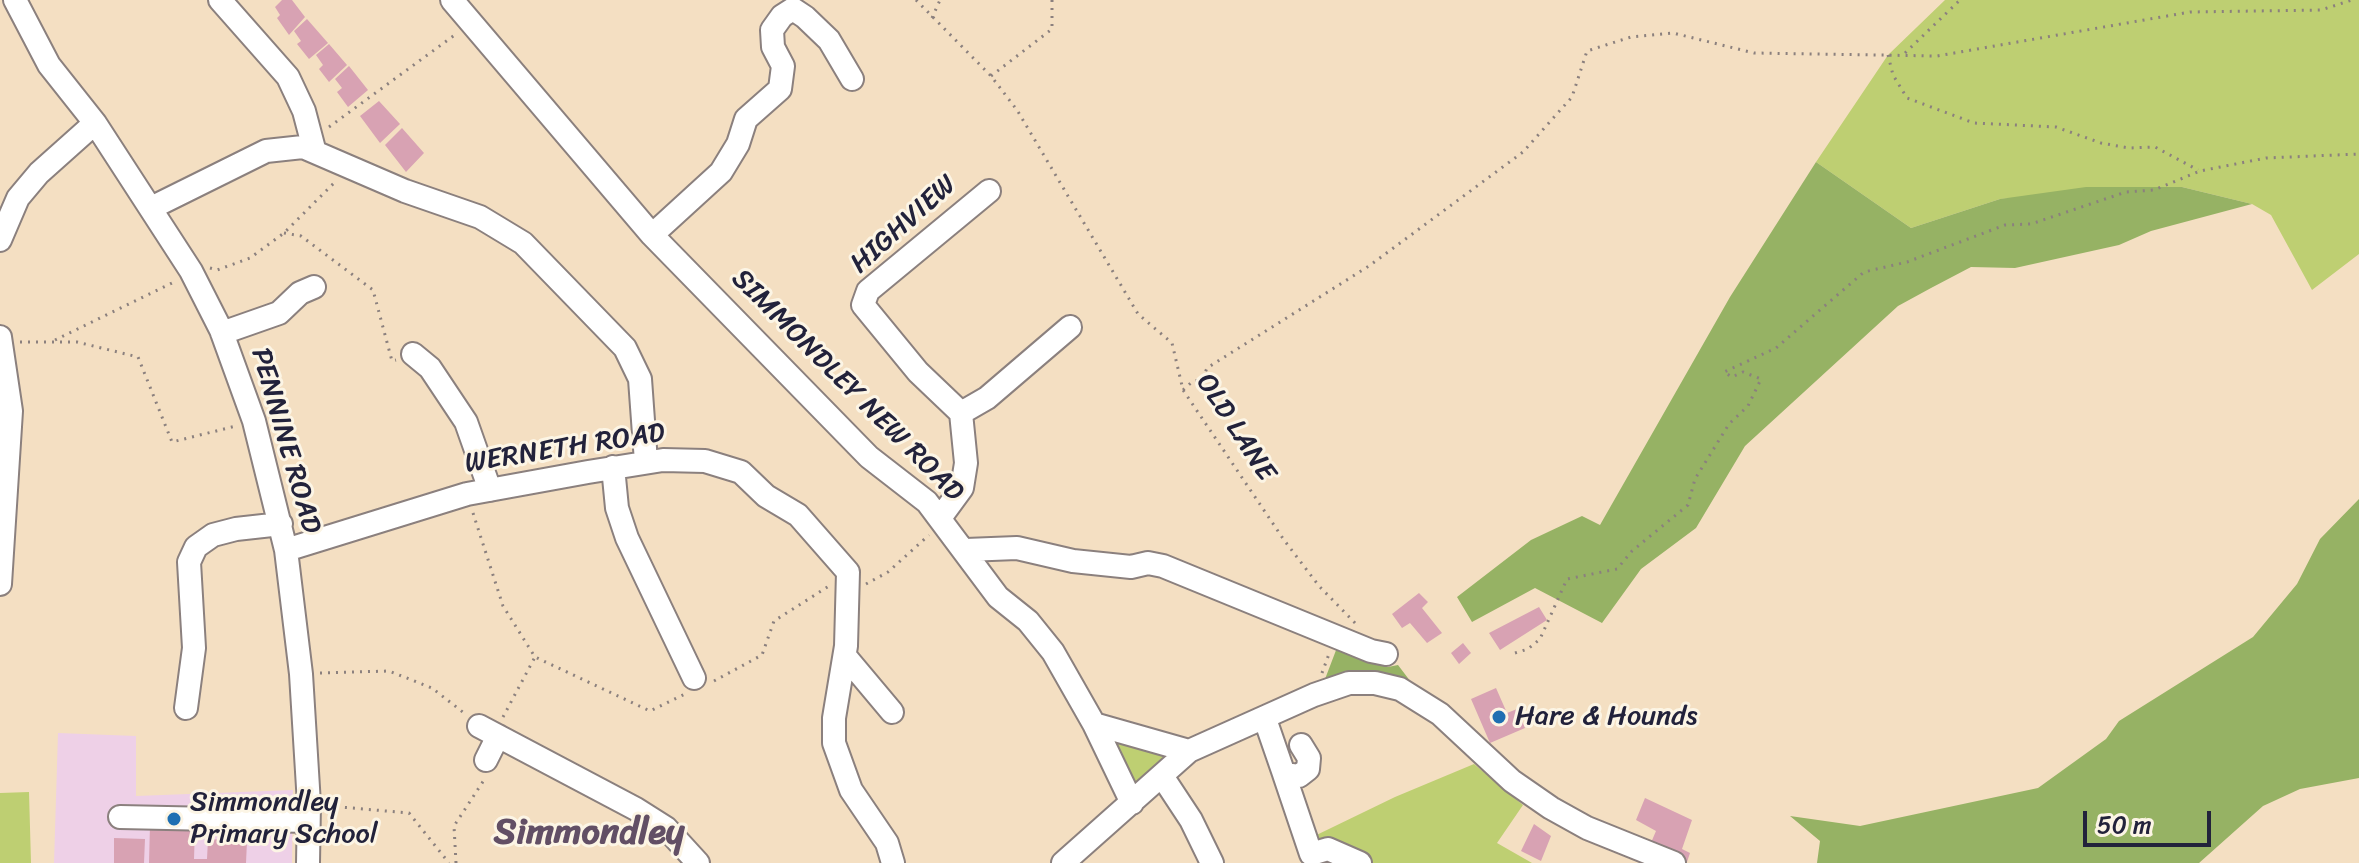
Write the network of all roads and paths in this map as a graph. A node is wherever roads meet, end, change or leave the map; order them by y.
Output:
1 (12, 0) edge
2 (220, 0) edge
3 (452, 0) edge
4 (916, 0) edge
5 (940, 0) edge
6 (1052, 0) edge
7 (1960, 0) edge
8 (2352, 0) edge
9 (792, 5) edge
10 (0, 9) edge
11 (932, 18) junction
12 (472, 23) junction
13 (1905, 53) junction
14 (1888, 55) junction
15 (991, 76) junction
16 (852, 79) dead end
17 (95, 123) junction
18 (313, 144) junction
19 (2359, 154) edge
20 (349, 168) junction
21 (2200, 171) junction
22 (989, 191) dead end
23 (151, 208) junction
24 (284, 233) junction
25 (652, 235) junction
26 (0, 240) edge
27 (187, 266) junction
28 (314, 287) dead end
29 (1070, 327) dead end
30 (222, 333) junction
31 (1, 340) edge
32 (51, 341) junction
33 (413, 354) joint
34 (1183, 390) junction
35 (6, 411) edge
36 (961, 413) junction
37 (254, 421) junction
38 (646, 462) junction
39 (613, 467) junction
40 (478, 492) junction
41 (942, 521) junction
42 (281, 524) junction
43 (286, 550) junction
44 (966, 550) junction
45 (848, 583) junction
46 (0, 584) edge
47 (1359, 627) dead end
48 (1336, 635) junction
49 (1515, 653) dead end
50 (1386, 654) dead end
51 (845, 656) junction
52 (535, 657) junction
53 (301, 674) junction
54 (696, 685) junction
55 (1314, 695) junction
56 (186, 708) dead end
57 (892, 712) dead end
58 (1265, 719) junction
59 (1094, 724) junction
60 (490, 732) junction
61 (1301, 745) dead end
62 (1189, 751) junction
63 (486, 760) joint
64 (1284, 774) junction
65 (1162, 776) junction
66 (1132, 803) junction
67 (309, 812) junction
68 (120, 817) dead end
69 (308, 863) edge
70 (449, 863) edge
71 (456, 863) edge
72 (698, 863) edge
73 (893, 863) edge
74 (1063, 863) edge
75 (1212, 863) edge
76 (1360, 863) edge
77 (1674, 863) edge

1 - 10 street
1 - 17 street, PENNINE ROAD
2 - 18 street
3 - 12 street, SIMMONDLEY NEW ROAD
4 - 11 path, OLD LANE
5 - 11 path
6 - 15 path
7 - 13 path
8 - 13 path
9 - 16 street
9 - 25 street
11 - 15 path, OLD LANE
12 - 18 path
12 - 25 street, SIMMONDLEY NEW ROAD
13 - 14 path
14 - 21 path
14 - 34 path
15 - 34 path, OLD LANE
17 - 23 street, PENNINE ROAD
17 - 26 street
18 - 20 street
18 - 23 street
19 - 21 path
20 - 24 path
20 - 38 street
21 - 49 path
22 - 36 street, HIGHVIEW
23 - 27 street, PENNINE ROAD
24 - 27 path
24 - 33 path
25 - 41 street, SIMMONDLEY NEW ROAD
27 - 30 street, PENNINE ROAD
27 - 32 path
28 - 30 street
29 - 36 street
30 - 37 street, PENNINE ROAD
31 - 32 path
31 - 35 street
32 - 37 path
33 - 40 street
34 - 47 path, OLD LANE
35 - 46 street
36 - 41 street
37 - 42 street, PENNINE ROAD
38 - 39 street, WERNETH ROAD
38 - 45 street, WERNETH ROAD
39 - 40 street, WERNETH ROAD
39 - 54 street
40 - 43 street, WERNETH ROAD
40 - 52 path
41 - 44 street, SIMMONDLEY NEW ROAD
41 - 45 path
42 - 43 street, PENNINE ROAD
42 - 56 street
43 - 53 street, PENNINE ROAD
44 - 48 street
44 - 59 street, SIMMONDLEY NEW ROAD
45 - 51 street
45 - 54 path
48 - 50 street
48 - 55 path
51 - 57 street
51 - 73 street
52 - 54 path
52 - 60 path
53 - 60 path
53 - 67 street, PENNINE ROAD
55 - 58 street
55 - 77 street
58 - 62 street
58 - 64 street
59 - 62 street
59 - 66 street, SIMMONDLEY NEW ROAD
60 - 63 street
60 - 72 street
61 - 64 street
62 - 65 street
63 - 71 path
64 - 76 street
65 - 66 street
65 - 75 street
66 - 74 street
67 - 68 street
67 - 69 street, PENNINE ROAD
67 - 70 path

